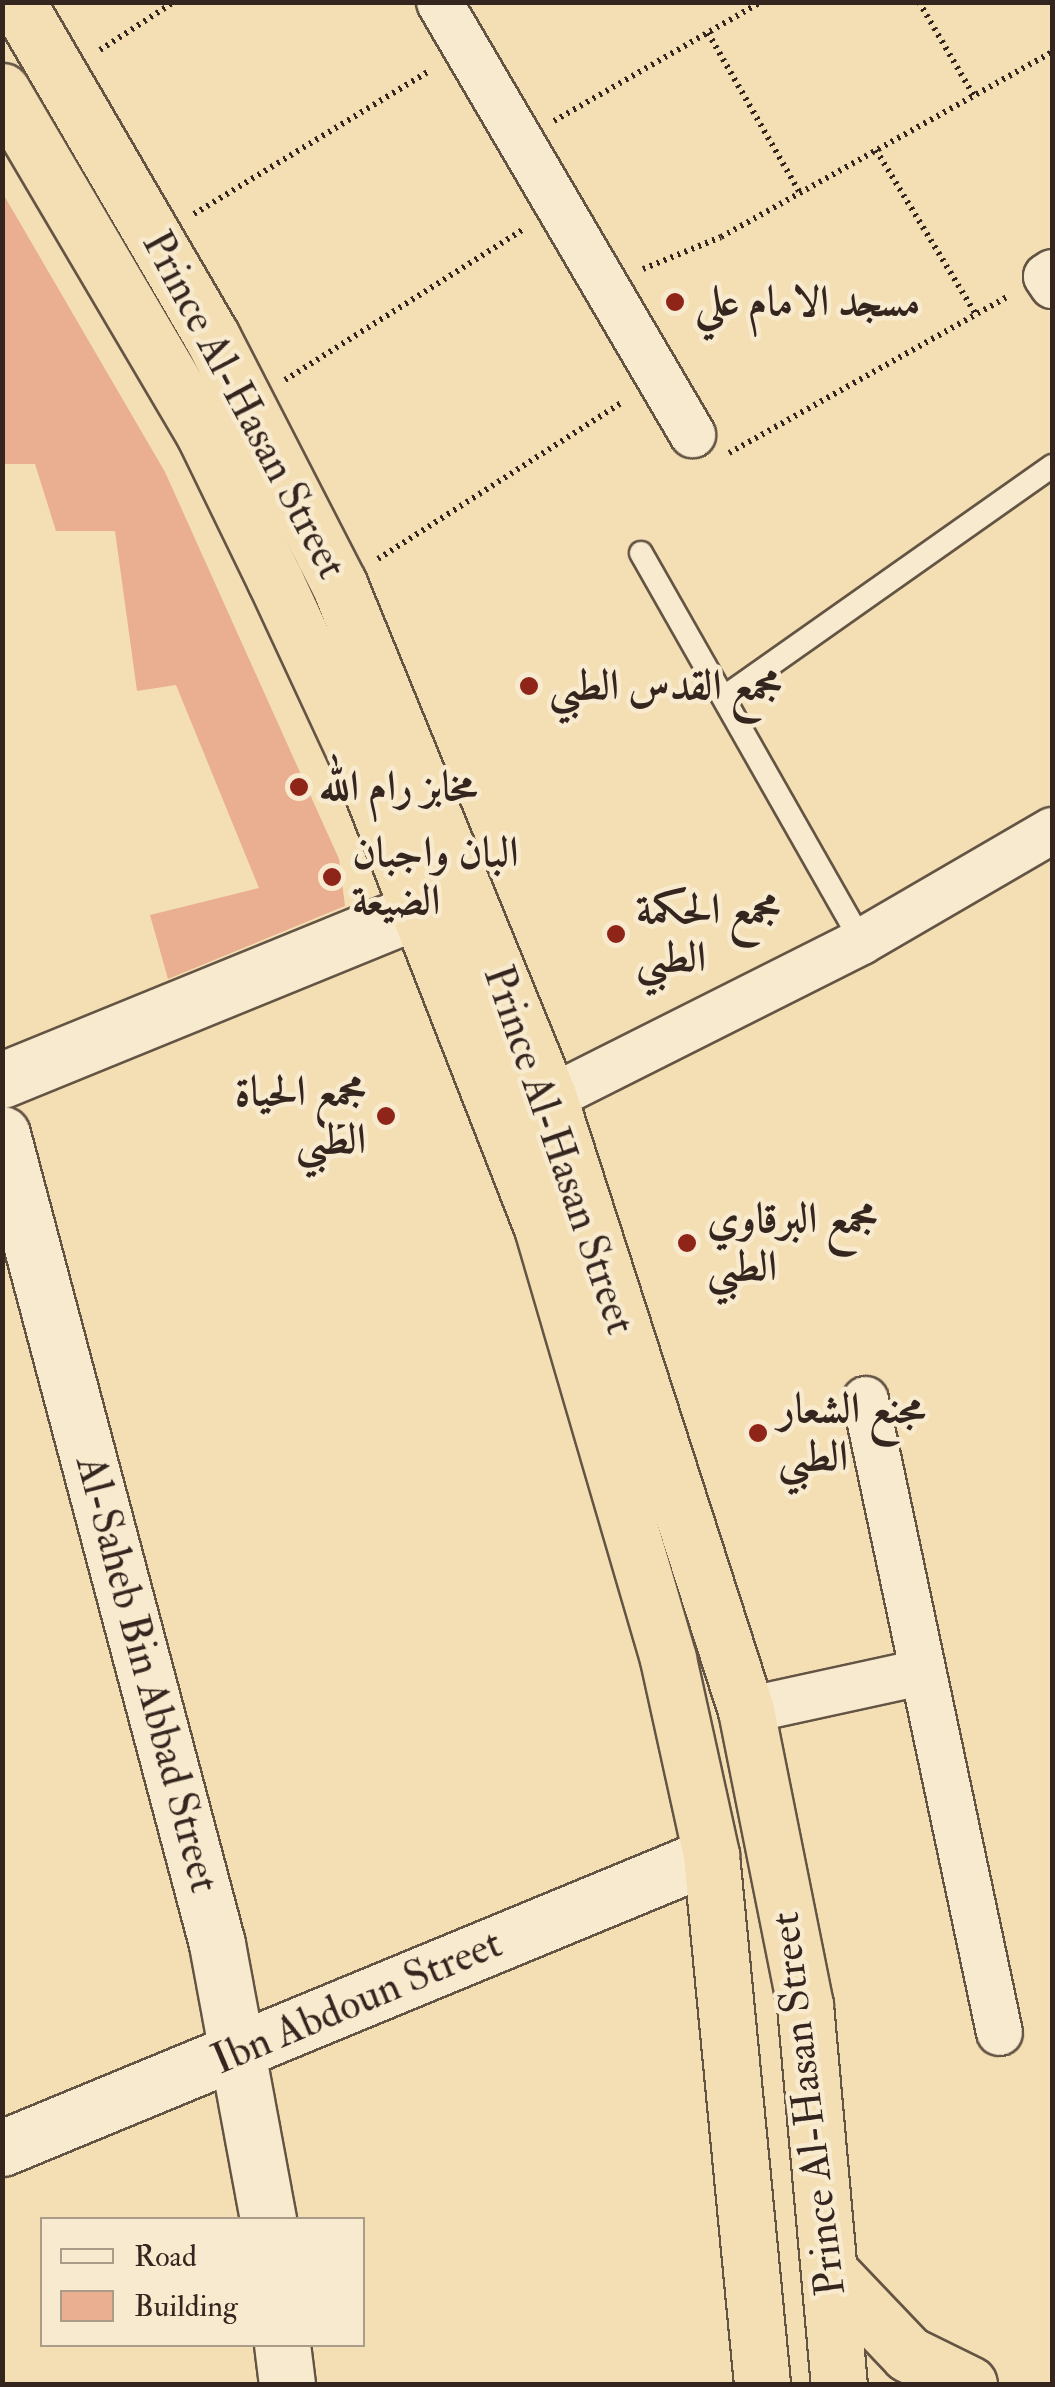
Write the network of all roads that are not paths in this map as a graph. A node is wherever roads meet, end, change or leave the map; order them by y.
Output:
1 (17, 2) edge
2 (439, 2) edge
3 (2, 92) edge
4 (692, 434) road end
5 (1052, 466) edge
6 (641, 553) dead end
7 (726, 696) junction
8 (1052, 830) edge
9 (416, 910) junction
10 (861, 940) junction
11 (2, 1080) edge
12 (549, 1098) junction
13 (2, 1134) edge
14 (865, 1399) dead end
15 (920, 1672) junction
16 (746, 1710) junction
17 (711, 1856) junction
18 (1000, 2032) dead end
19 (241, 2051) junction
20 (2, 2148) edge
21 (268, 2217) edge
22 (830, 2272) junction
23 (282, 2347) edge
24 (286, 2384) edge
25 (762, 2384) edge
26 (839, 2384) edge
27 (969, 2384) edge

1 - 12 highway, Prince Al-Hasan Street
2 - 4 street
3 - 9 highway, Prince Al-Hasan Street
5 - 7 lane
6 - 7 lane
7 - 10 lane
8 - 10 street
9 - 11 street
9 - 17 highway, Prince Al-Hasan Street
10 - 12 street
12 - 16 highway, Prince Al-Hasan Street
13 - 19 street, Al-Saheb Bin Abbad Street
14 - 15 street
15 - 16 street
15 - 18 street
16 - 22 highway, Prince Al-Hasan Street
17 - 19 street, Ibn Abdoun Street
17 - 25 highway, Prince Al-Hasan Street
19 - 20 street, Ibn Abdoun Street
19 - 21 street, Al-Saheb Bin Abbad Street
22 - 26 highway, Prince Al-Hasan Street
22 - 27 highway
23 - 24 street

